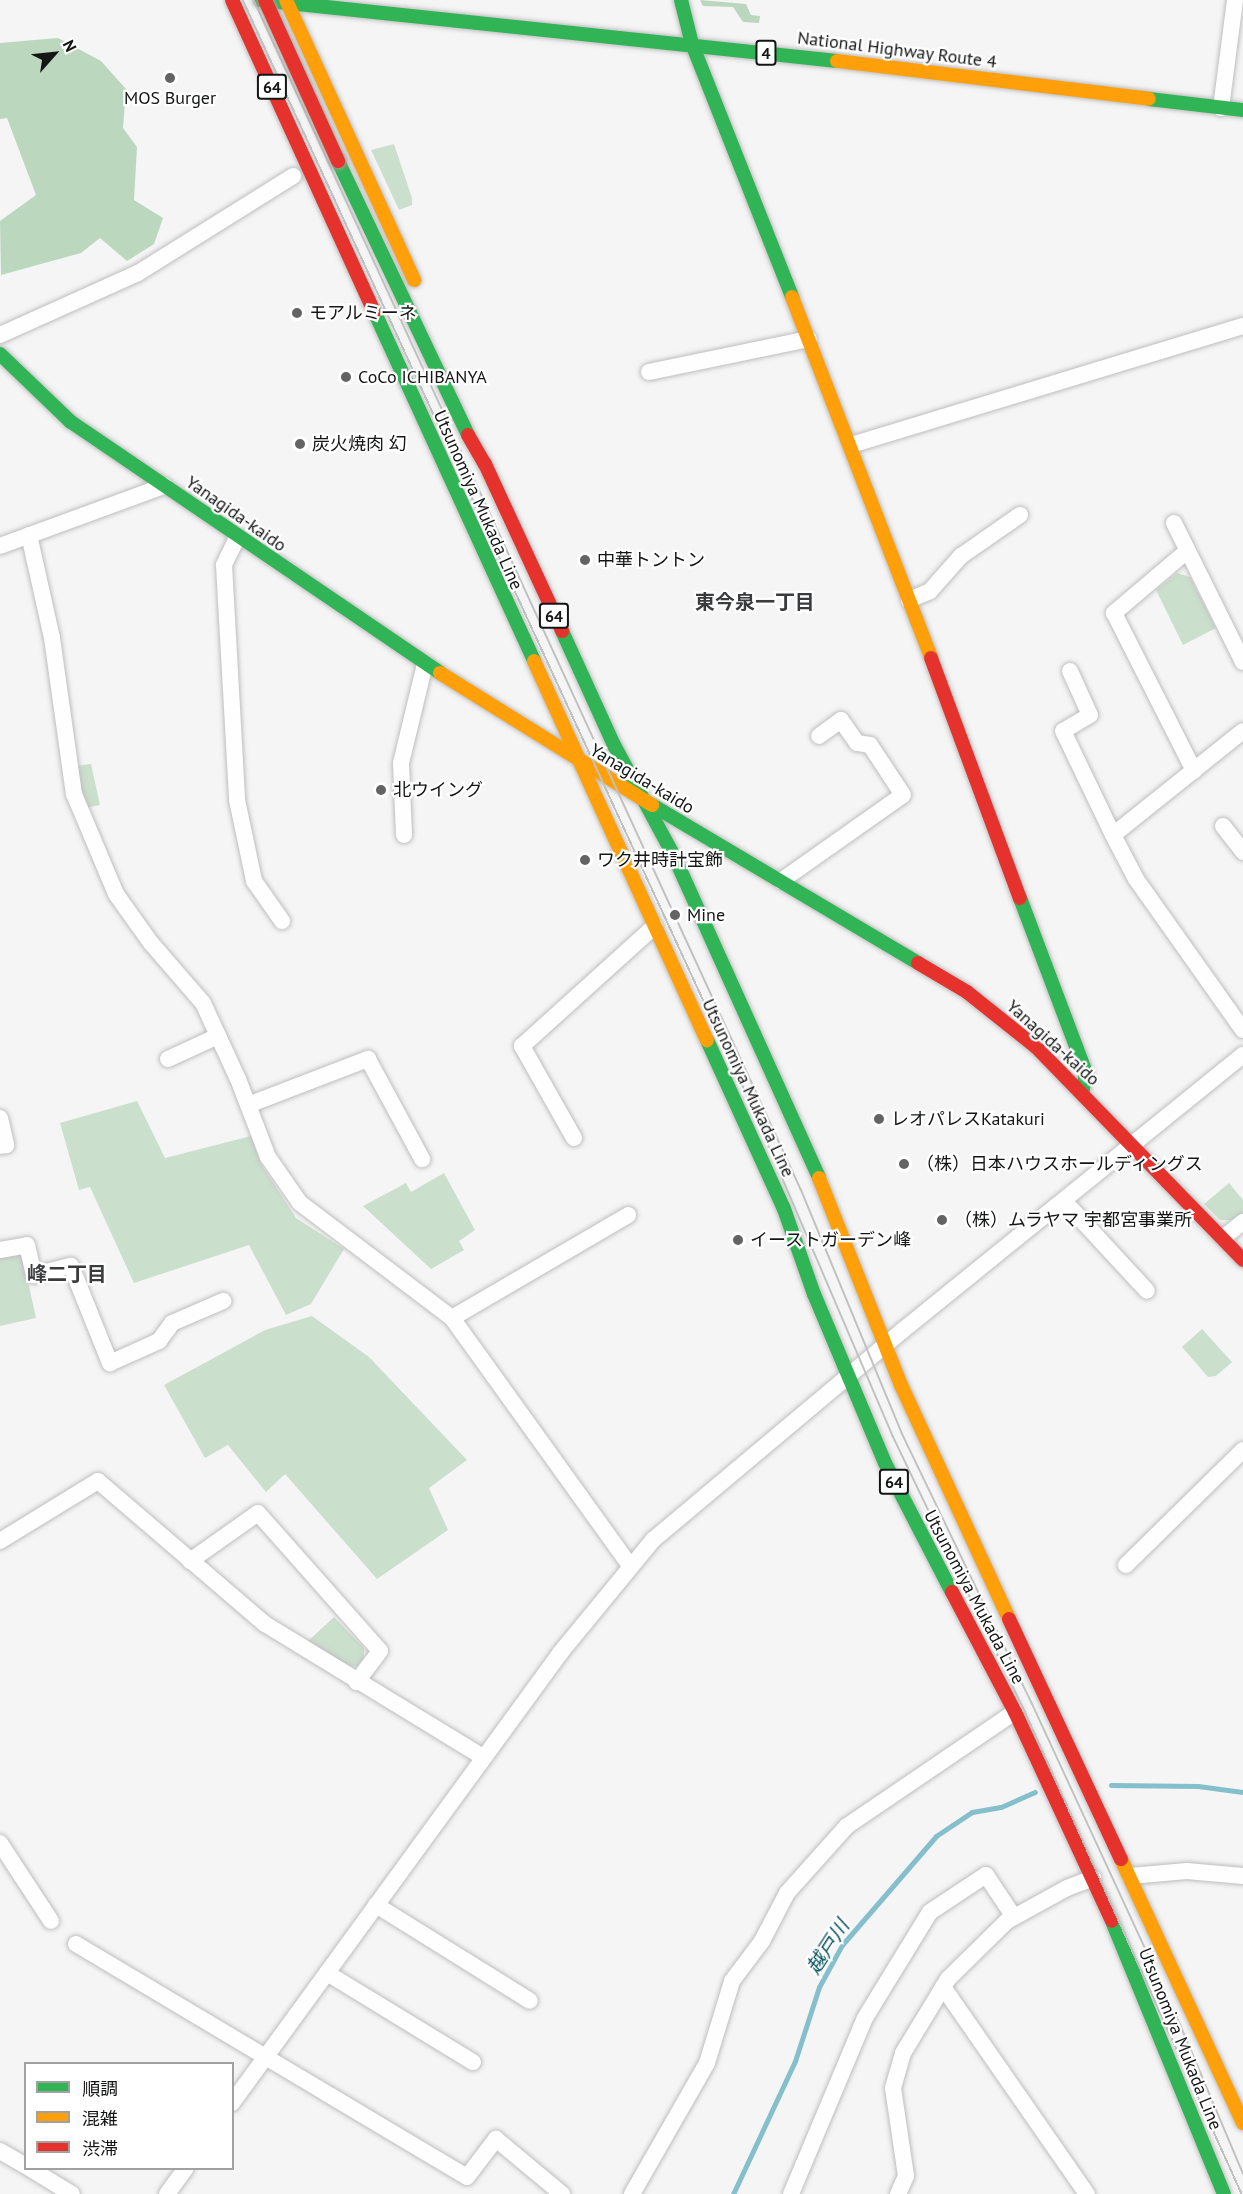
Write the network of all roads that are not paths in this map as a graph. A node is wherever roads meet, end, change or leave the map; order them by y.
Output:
1 (232, 0) edge
2 (260, 0) edge
3 (265, 0) edge
4 (681, 0) edge
5 (1235, 0) edge
6 (287, 3) edge
7 (692, 44) junction
8 (1221, 108) junction
9 (1243, 110) edge
10 (293, 176) dead end
11 (423, 299) dead end
12 (1243, 326) edge
13 (0, 335) edge
14 (809, 339) junction
15 (0, 354) edge
16 (649, 372) dead end
17 (393, 390) dead end
18 (465, 393) dead end
19 (463, 428) junction
20 (851, 445) junction
21 (164, 486) junction
22 (452, 487) junction
23 (1020, 515) dead end
24 (1174, 523) dead end
25 (29, 535) junction
26 (237, 538) junction
27 (0, 546) edge
28 (1187, 551) junction
29 (909, 600) junction
30 (1243, 662) edge
31 (425, 664) junction
32 (1070, 671) dead end
33 (1243, 731) edge
34 (819, 736) dead end
35 (579, 762) junction
36 (1194, 771) junction
37 (646, 803) junction
38 (1223, 826) dead end
39 (405, 835) dead end
40 (1113, 835) junction
41 (1243, 852) edge
42 (781, 881) junction
43 (282, 921) dead end
44 (655, 926) junction
45 (1243, 1030) edge
46 (218, 1036) junction
47 (1243, 1055) edge
48 (168, 1059) dead end
49 (1082, 1093) junction
50 (248, 1105) junction
51 (0, 1118) edge
52 (574, 1138) dead end
53 (1133, 1144) junction
54 (0, 1146) edge
55 (422, 1159) dead end
56 (1064, 1201) junction
57 (628, 1215) dead end
58 (1243, 1222) edge
59 (1223, 1238) junction
60 (0, 1250) edge
61 (1243, 1260) edge
62 (1148, 1291) dead end
63 (223, 1301) dead end
64 (452, 1318) junction
65 (884, 1346) junction
66 (848, 1376) junction
67 (1243, 1450) edge
68 (0, 1541) edge
69 (190, 1561) junction
70 (1126, 1565) dead end
71 (630, 1566) junction
72 (357, 1682) junction
73 (1015, 1712) junction
74 (483, 1757) junction
75 (0, 1844) edge
76 (1130, 1876) junction
77 (1243, 1876) edge
78 (1092, 1878) junction
79 (376, 1905) junction
80 (1014, 1917) junction
81 (51, 1921) dead end
82 (76, 1944) dead end
83 (327, 1972) junction
84 (943, 1987) junction
85 (530, 2001) dead end
86 (265, 2058) junction
87 (473, 2062) dead end
88 (1236, 2090) edge
89 (234, 2100) edge
90 (1243, 2123) edge
91 (0, 2151) edge
92 (24, 2165) edge
93 (31, 2170) edge
94 (185, 2170) edge
95 (72, 2194) edge
96 (167, 2194) edge
97 (562, 2194) edge
98 (632, 2194) edge
99 (791, 2194) edge
100 (898, 2194) edge
101 (1087, 2194) edge
102 (1224, 2194) edge

1 - 22 main road, Utsunomiya Mukada Line / 64
2 - 6 main road, National Highway Route 4 / 4
3 - 19 main road, Utsunomiya Mukada Line / 64, bridge
4 - 7 main road
5 - 8 street
6 - 7 main road, National Highway Route 4 / 4
6 - 11 main road
7 - 8 main road, National Highway Route 4 / 4
7 - 14 main road
8 - 9 main road, National Highway Route 4 / 4
10 - 13 street
12 - 20 street
14 - 16 street
14 - 20 main road
15 - 21 main road, Yanagida-kaido
17 - 22 main road
18 - 19 main road
19 - 37 main road, Utsunomiya Mukada Line / 64
20 - 29 main road
21 - 25 street
21 - 26 main road, Yanagida-kaido
22 - 35 main road, Utsunomiya Mukada Line / 64
23 - 29 street
24 - 28 street
25 - 27 street
25 - 46 street
26 - 31 main road, Yanagida-kaido
26 - 43 street
28 - 30 street
28 - 36 street
29 - 49 main road
31 - 35 main road, Yanagida-kaido
31 - 39 street
32 - 40 street
33 - 36 street
34 - 42 street
35 - 37 main road, Yanagida-kaido
35 - 44 main road, Utsunomiya Mukada Line / 64
36 - 40 street
37 - 42 main road, Yanagida-kaido
37 - 65 main road, Utsunomiya Mukada Line / 64
38 - 41 street
40 - 45 street
42 - 49 main road, Yanagida-kaido
44 - 52 street
44 - 66 main road, Utsunomiya Mukada Line / 64
46 - 48 street
46 - 50 street
47 - 53 street
49 - 53 main road, Yanagida-kaido
50 - 55 street
50 - 64 street
51 - 54 street
53 - 56 street
53 - 59 main road, Yanagida-kaido
56 - 62 street
56 - 65 street
57 - 64 street
58 - 59 street
59 - 61 main road, Yanagida-kaido
60 - 63 street
64 - 71 street
65 - 66 street
65 - 76 main road, Utsunomiya Mukada Line / 64
66 - 71 street
66 - 73 main road, Utsunomiya Mukada Line / 64
67 - 70 street
68 - 69 street
69 - 72 street
69 - 72 street
71 - 74 street
72 - 74 street
73 - 78 main road, Utsunomiya Mukada Line / 64
73 - 98 street
74 - 79 street
75 - 81 street
76 - 77 street
76 - 88 main road, Utsunomiya Mukada Line / 64
78 - 80 street
78 - 102 main road, Utsunomiya Mukada Line / 64
79 - 83 street
79 - 85 street
80 - 84 street
80 - 99 street
82 - 86 street
83 - 86 street
83 - 87 street
84 - 100 street
84 - 101 street
86 - 89 street
86 - 97 street
88 - 90 main road, Utsunomiya Mukada Line / 64
91 - 92 street
93 - 95 street
94 - 96 street

